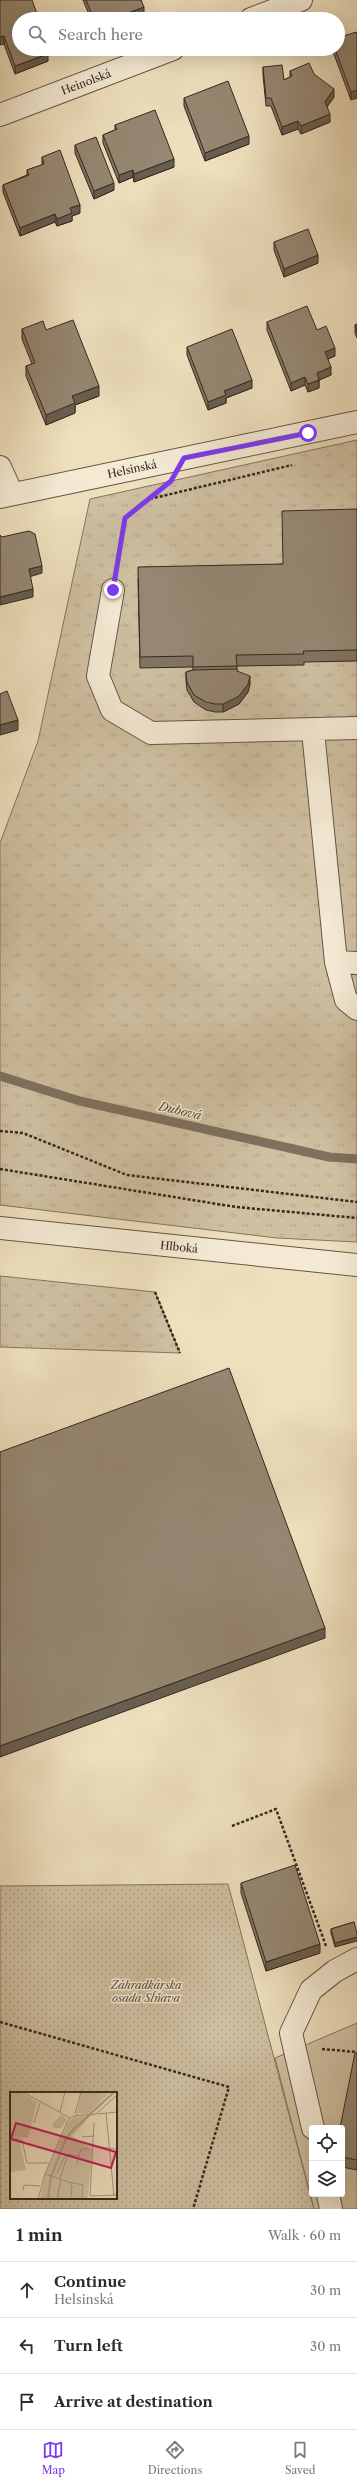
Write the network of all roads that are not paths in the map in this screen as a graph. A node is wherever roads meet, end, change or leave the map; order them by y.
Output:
1 (301, 0) edge
2 (269, 12) edge
3 (154, 56) edge
4 (0, 115) edge
5 (357, 422) edge
6 (0, 467) edge
7 (6, 496) edge
8 (113, 590) road end
9 (357, 728) edge
10 (313, 731) junction
11 (347, 963) edge
12 (357, 1009) edge
13 (0, 1228) edge
14 (357, 1265) edge
15 (357, 1959) edge
16 (312, 2125) edge
17 (329, 2197) edge
18 (331, 2209) edge

1 - 2 street
3 - 4 street, Heinolská
5 - 7 street, Helsinská
6 - 7 street
8 - 10 street
9 - 10 street
10 - 11 street
11 - 12 street
13 - 14 street, Hlboká
15 - 16 street
17 - 18 street

